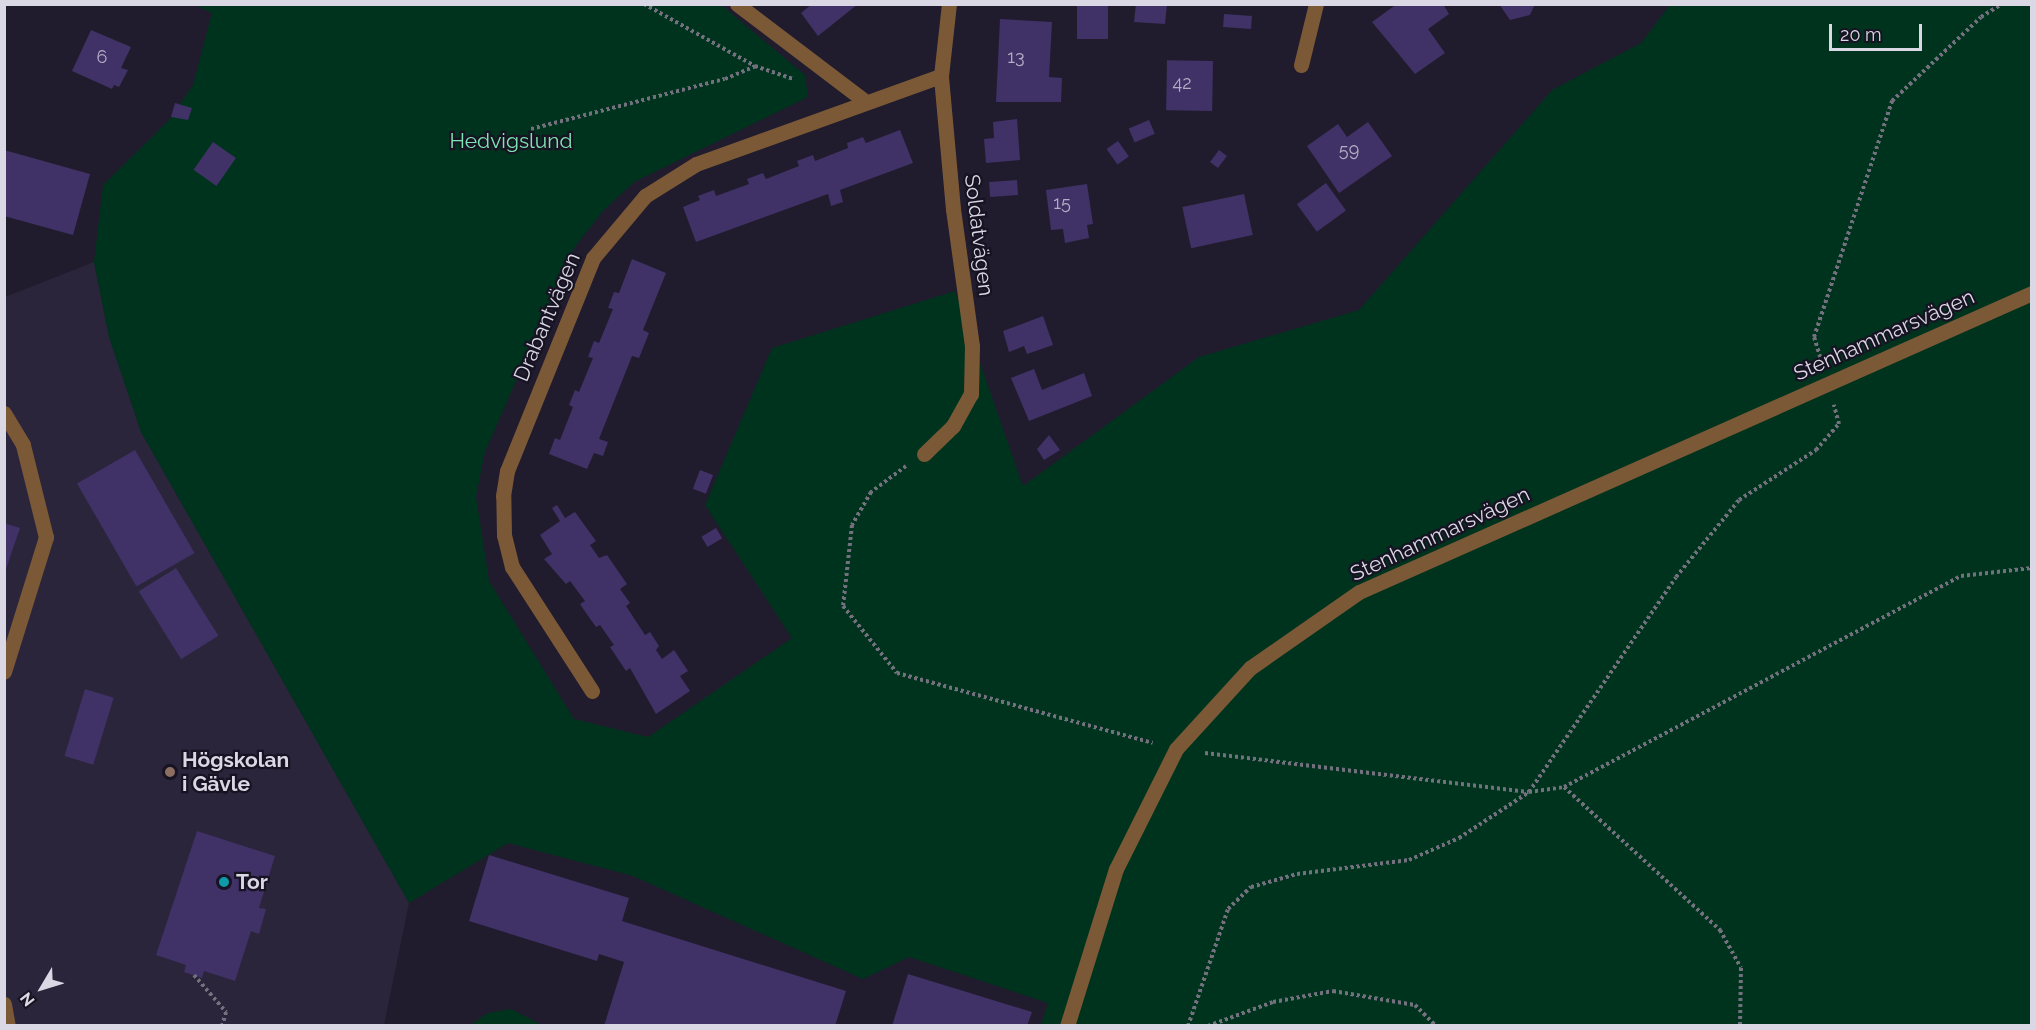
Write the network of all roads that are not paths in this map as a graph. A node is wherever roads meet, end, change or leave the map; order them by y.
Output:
1 (737, 4) edge
2 (949, 4) edge
3 (1316, 4) edge
4 (1301, 65) dead end
5 (941, 76) junction
6 (866, 102) junction
7 (2031, 293) edge
8 (4, 413) edge
9 (924, 454) road end
10 (4, 672) edge
11 (592, 691) dead end
12 (4, 1004) edge
13 (8, 1026) edge
14 (1067, 1026) edge

1 - 6 street
2 - 5 street, Soldatvägen
3 - 4 street
5 - 6 street, Drabantvägen
5 - 9 street, Soldatvägen
6 - 11 street, Drabantvägen
7 - 14 street, Stenhammarsvägen
8 - 10 street
12 - 13 street

